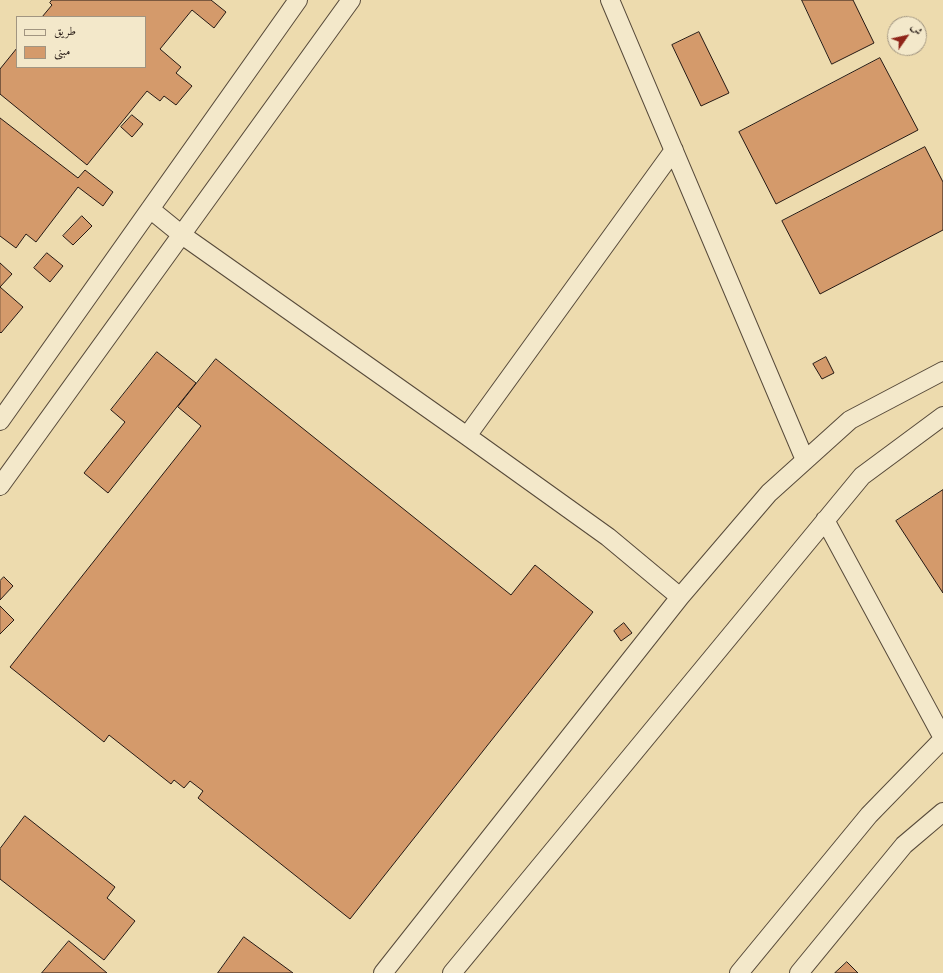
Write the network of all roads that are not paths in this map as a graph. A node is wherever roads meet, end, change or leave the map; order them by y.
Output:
1 (298, 0) edge
2 (351, 0) edge
3 (610, 0) edge
4 (674, 150) junction
5 (150, 209) junction
6 (182, 235) junction
7 (943, 371) edge
8 (943, 416) edge
9 (0, 421) edge
10 (467, 436) junction
11 (805, 460) junction
12 (0, 486) edge
13 (825, 520) junction
14 (680, 597) junction
15 (943, 739) edge
16 (943, 812) edge
17 (383, 973) edge
18 (452, 973) edge
19 (739, 973) edge
20 (799, 973) edge

1 - 5 street
2 - 6 street
3 - 4 street
4 - 10 street
4 - 11 street
5 - 6 street
5 - 9 street
6 - 10 street
6 - 12 street
7 - 11 street
8 - 13 street
10 - 14 street
11 - 14 street
13 - 15 street
13 - 18 street
14 - 17 street
15 - 19 street
16 - 20 street

